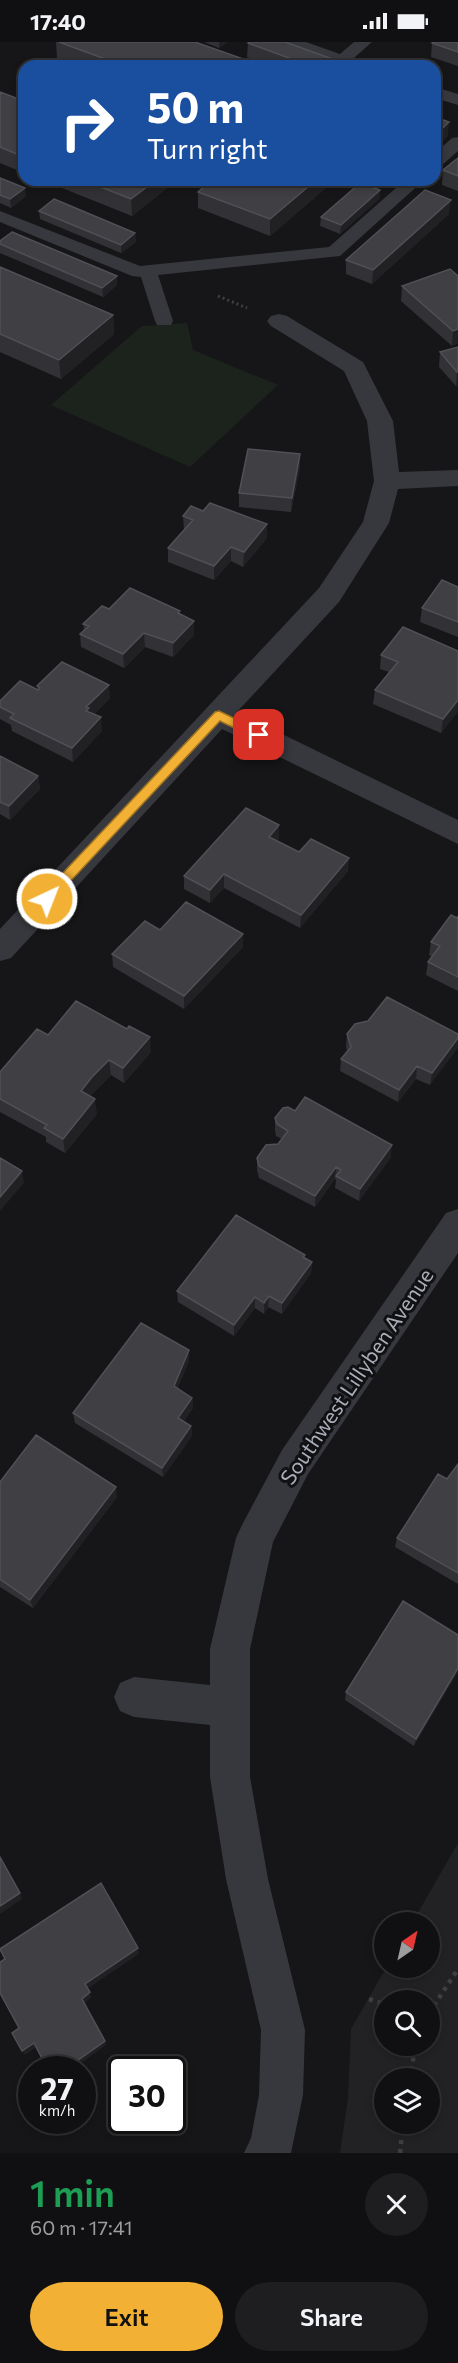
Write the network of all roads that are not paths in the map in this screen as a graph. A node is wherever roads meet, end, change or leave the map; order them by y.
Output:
1 (290, 42) edge
2 (364, 42) edge
3 (342, 60) joint
4 (441, 94) edge
5 (458, 100) edge
6 (458, 142) edge
7 (441, 157) edge
8 (408, 186) edge
9 (0, 216) edge
10 (148, 271) junction
11 (164, 321) dead end
12 (279, 321) dead end
13 (458, 478) edge
14 (387, 481) junction
15 (219, 715) junction
16 (458, 833) edge
17 (0, 949) edge
18 (458, 1224) edge
19 (134, 1697) dead end
20 (228, 1707) junction
21 (267, 2153) edge

1 - 3 lane
2 - 3 lane
4 - 5 lane
6 - 7 lane
8 - 10 lane
9 - 10 lane
10 - 11 lane
12 - 14 street
13 - 14 street
14 - 15 street
15 - 16 street
15 - 17 street
18 - 20 street, Southwest Lillyben Avenue
19 - 20 street
20 - 21 street, Southwest Lillyben Avenue

